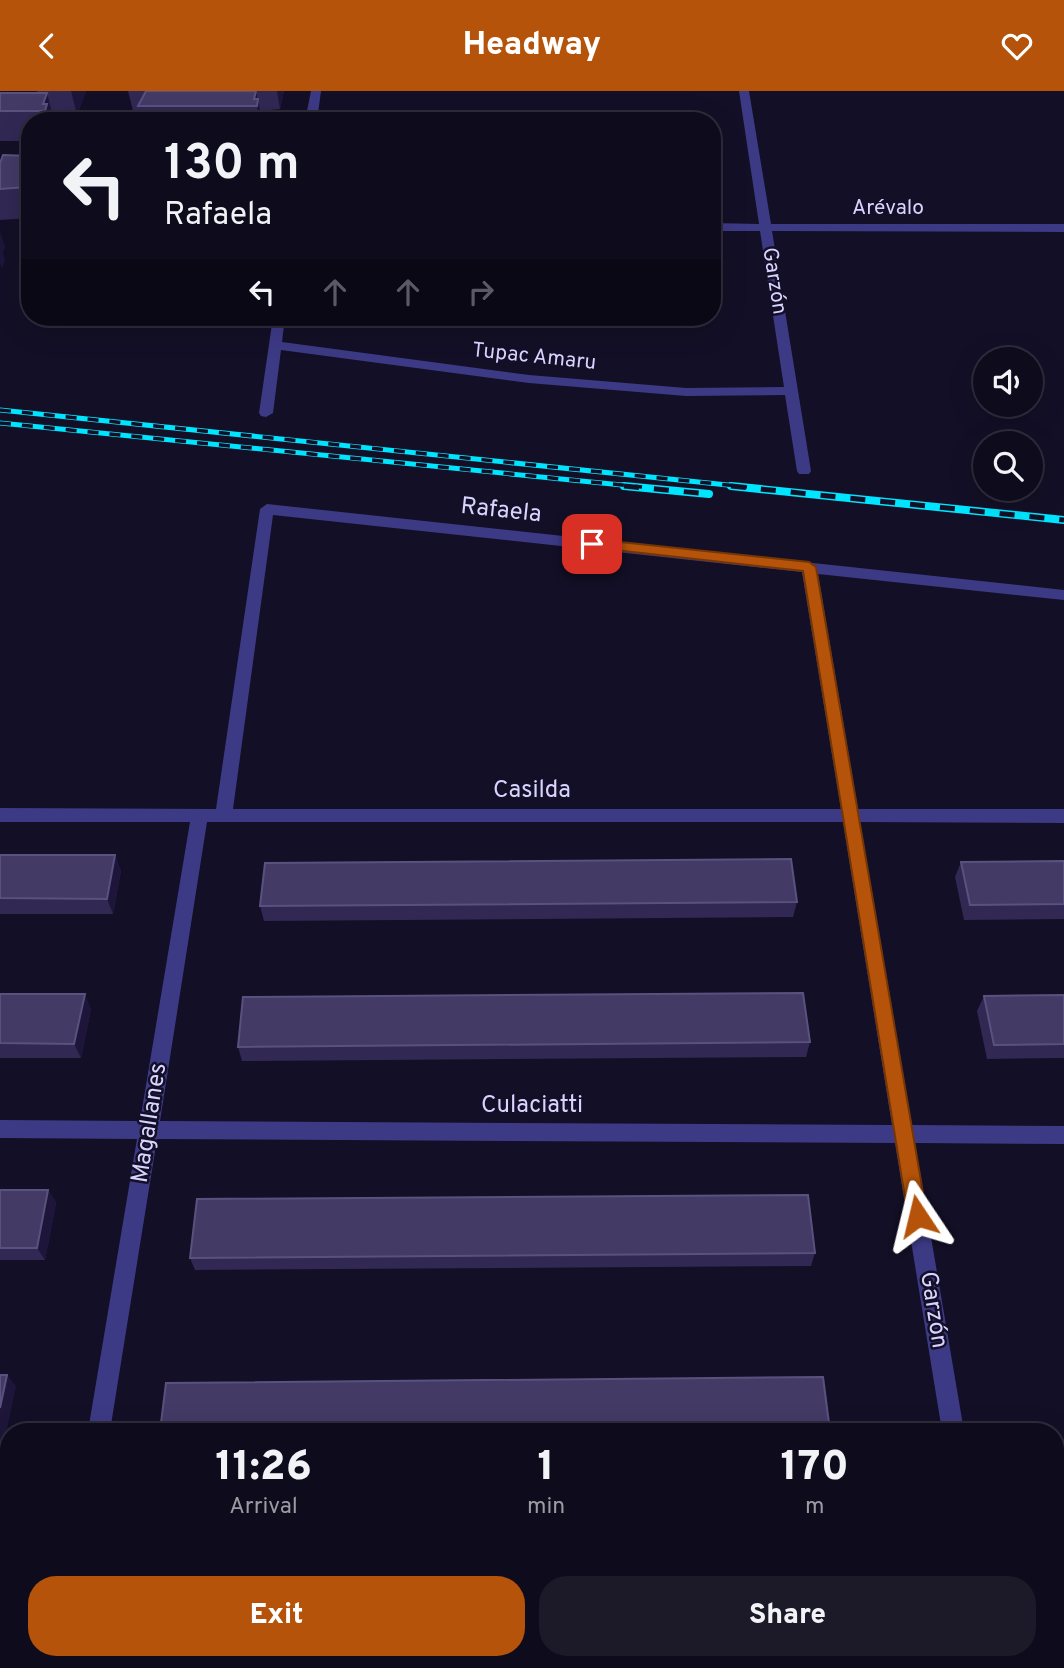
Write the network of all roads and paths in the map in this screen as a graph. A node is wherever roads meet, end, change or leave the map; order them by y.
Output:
1 (316, 91) edge
2 (744, 91) edge
3 (312, 112) edge
4 (721, 227) edge
5 (765, 227) junction
6 (1064, 228) edge
7 (277, 326) edge
8 (274, 345) junction
9 (791, 391) junction
10 (266, 413) dead end
11 (804, 471) dead end
12 (809, 567) junction
13 (1064, 595) edge
14 (0, 815) edge
15 (200, 815) junction
16 (224, 815) junction
17 (851, 816) junction
18 (1064, 816) edge
19 (0, 1129) edge
20 (149, 1130) junction
21 (904, 1135) junction
22 (1064, 1135) edge
23 (100, 1423) edge
24 (952, 1423) edge

1 - 3 street
2 - 5 street, Garzón
4 - 5 street, Arévalo
5 - 6 street, Arévalo
5 - 9 street, Garzón
7 - 8 street
8 - 9 street, Tupac Amaru
8 - 10 street
9 - 11 street, Garzón
12 - 13 street, Rafaela
12 - 16 street, Rafaela
12 - 17 street, Garzón
14 - 15 street, Casilda
15 - 16 street, Casilda
15 - 20 street, Magallanes
16 - 17 street, Casilda
17 - 18 street, Casilda
17 - 21 street, Garzón
19 - 20 street, Culaciatti
20 - 21 street, Culaciatti
20 - 23 street, Magallanes
21 - 22 street, Culaciatti
21 - 24 street, Garzón

